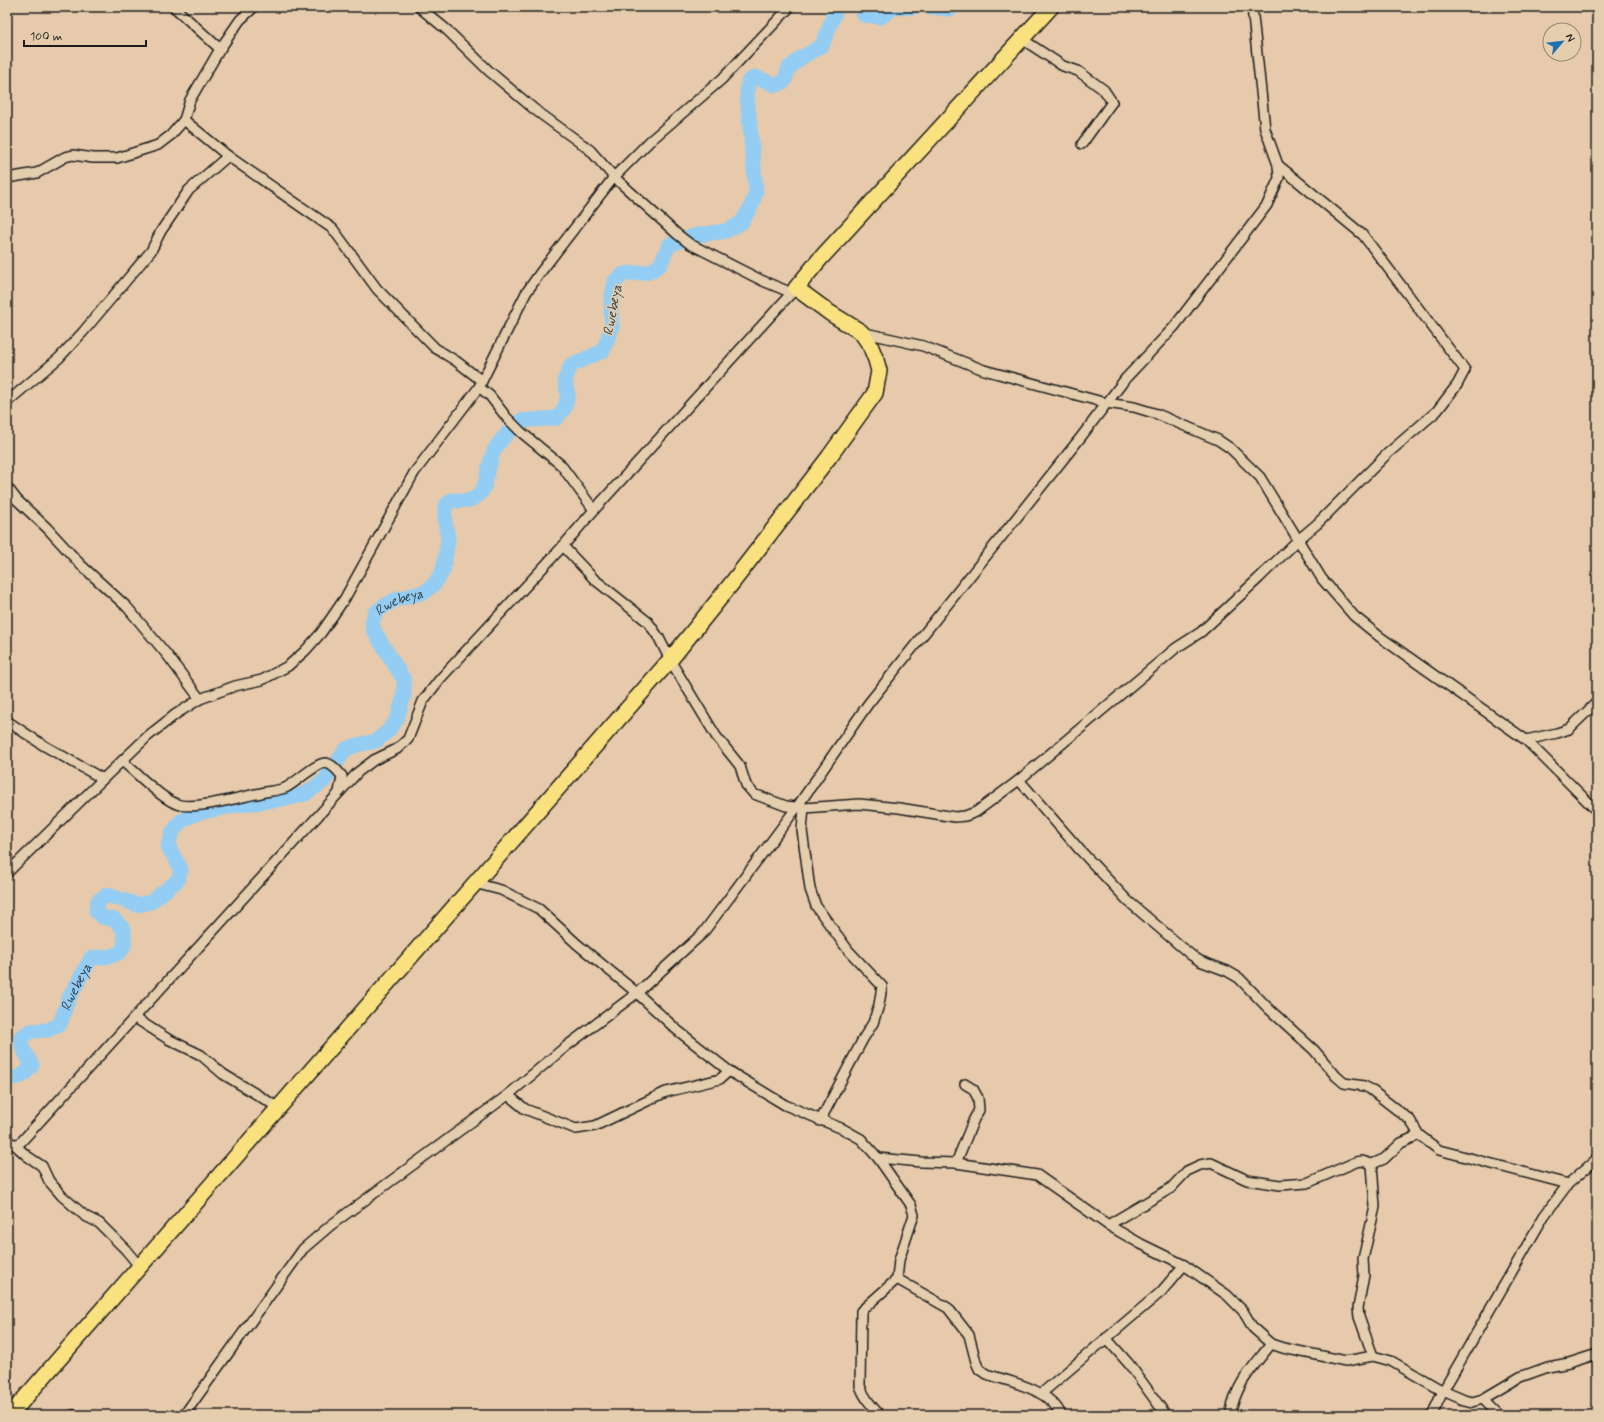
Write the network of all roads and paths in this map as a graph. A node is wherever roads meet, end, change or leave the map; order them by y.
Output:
1 (174, 7) edge
2 (254, 7) edge
3 (419, 7) edge
4 (790, 7) edge
5 (1051, 7) edge
6 (1252, 7) edge
7 (1022, 39) junction
8 (220, 49) junction
9 (184, 120) junction
10 (1082, 144) dead end
11 (228, 156) junction
12 (1278, 165) junction
13 (614, 177) junction
14 (7, 178) edge
15 (794, 290) junction
16 (860, 332) junction
17 (481, 384) junction
18 (7, 402) edge
19 (1106, 403) junction
20 (8, 489) edge
21 (594, 510) junction
22 (1298, 540) junction
23 (563, 546) junction
24 (670, 660) junction
25 (200, 699) junction
26 (1597, 702) edge
27 (7, 721) edge
28 (1526, 740) junction
29 (122, 761) junction
30 (103, 779) junction
31 (1019, 780) junction
32 (339, 793) junction
33 (801, 807) junction
34 (1597, 811) edge
35 (7, 873) edge
36 (474, 883) junction
37 (637, 993) junction
38 (135, 1018) junction
39 (729, 1071) junction
40 (965, 1084) dead end
41 (508, 1095) junction
42 (279, 1108) junction
43 (820, 1121) junction
44 (1419, 1135) junction
45 (11, 1143) edge
46 (878, 1158) junction
47 (956, 1163) junction
48 (1596, 1163) edge
49 (1372, 1164) junction
50 (1568, 1184) junction
51 (1108, 1225) junction
52 (1184, 1265) junction
53 (140, 1267) junction
54 (897, 1279) junction
55 (1106, 1338) junction
56 (1271, 1344) junction
57 (1597, 1354) edge
58 (1374, 1356) junction
59 (1442, 1391) junction
60 (1042, 1393) junction
61 (1483, 1399) junction
62 (10, 1415) edge
63 (184, 1415) edge
64 (880, 1415) edge
65 (1061, 1415) edge
66 (1166, 1415) edge
67 (1230, 1415) edge
68 (1432, 1415) edge
69 (1499, 1415) edge

1 - 8 street
2 - 8 street
3 - 13 street
4 - 13 street
5 - 7 main road
6 - 12 street
7 - 10 street
7 - 15 main road
8 - 9 street
9 - 11 street
9 - 14 street
11 - 17 street
11 - 18 street
12 - 19 street
12 - 22 street
13 - 15 street
13 - 17 street
15 - 16 main road
15 - 21 street
16 - 19 street
16 - 24 main road
17 - 21 street
17 - 25 street
19 - 22 street
19 - 33 street
20 - 25 street
21 - 23 street
22 - 28 street
22 - 31 street
23 - 24 street
23 - 32 street
24 - 33 street
24 - 36 main road
25 - 29 street
26 - 28 street
27 - 30 street
28 - 34 street
29 - 30 street
29 - 32 street
30 - 35 street
31 - 33 street
31 - 44 street
32 - 38 street
33 - 37 street
33 - 43 street
36 - 37 street
36 - 42 main road
37 - 39 street
37 - 41 street
38 - 42 street
38 - 45 street
39 - 41 street
39 - 43 street
40 - 47 street
41 - 63 street
42 - 53 main road
43 - 46 street
44 - 49 street
44 - 50 street
45 - 53 street
46 - 47 street
46 - 54 street
47 - 51 street
48 - 50 street
49 - 51 street
49 - 58 street
50 - 59 street
51 - 52 street
52 - 55 street
52 - 56 street
53 - 62 main road
54 - 60 street
54 - 64 street
55 - 60 street
55 - 66 street
56 - 58 street
56 - 67 street
57 - 61 street
58 - 59 street
59 - 61 street
59 - 68 street
60 - 65 street
61 - 69 street

